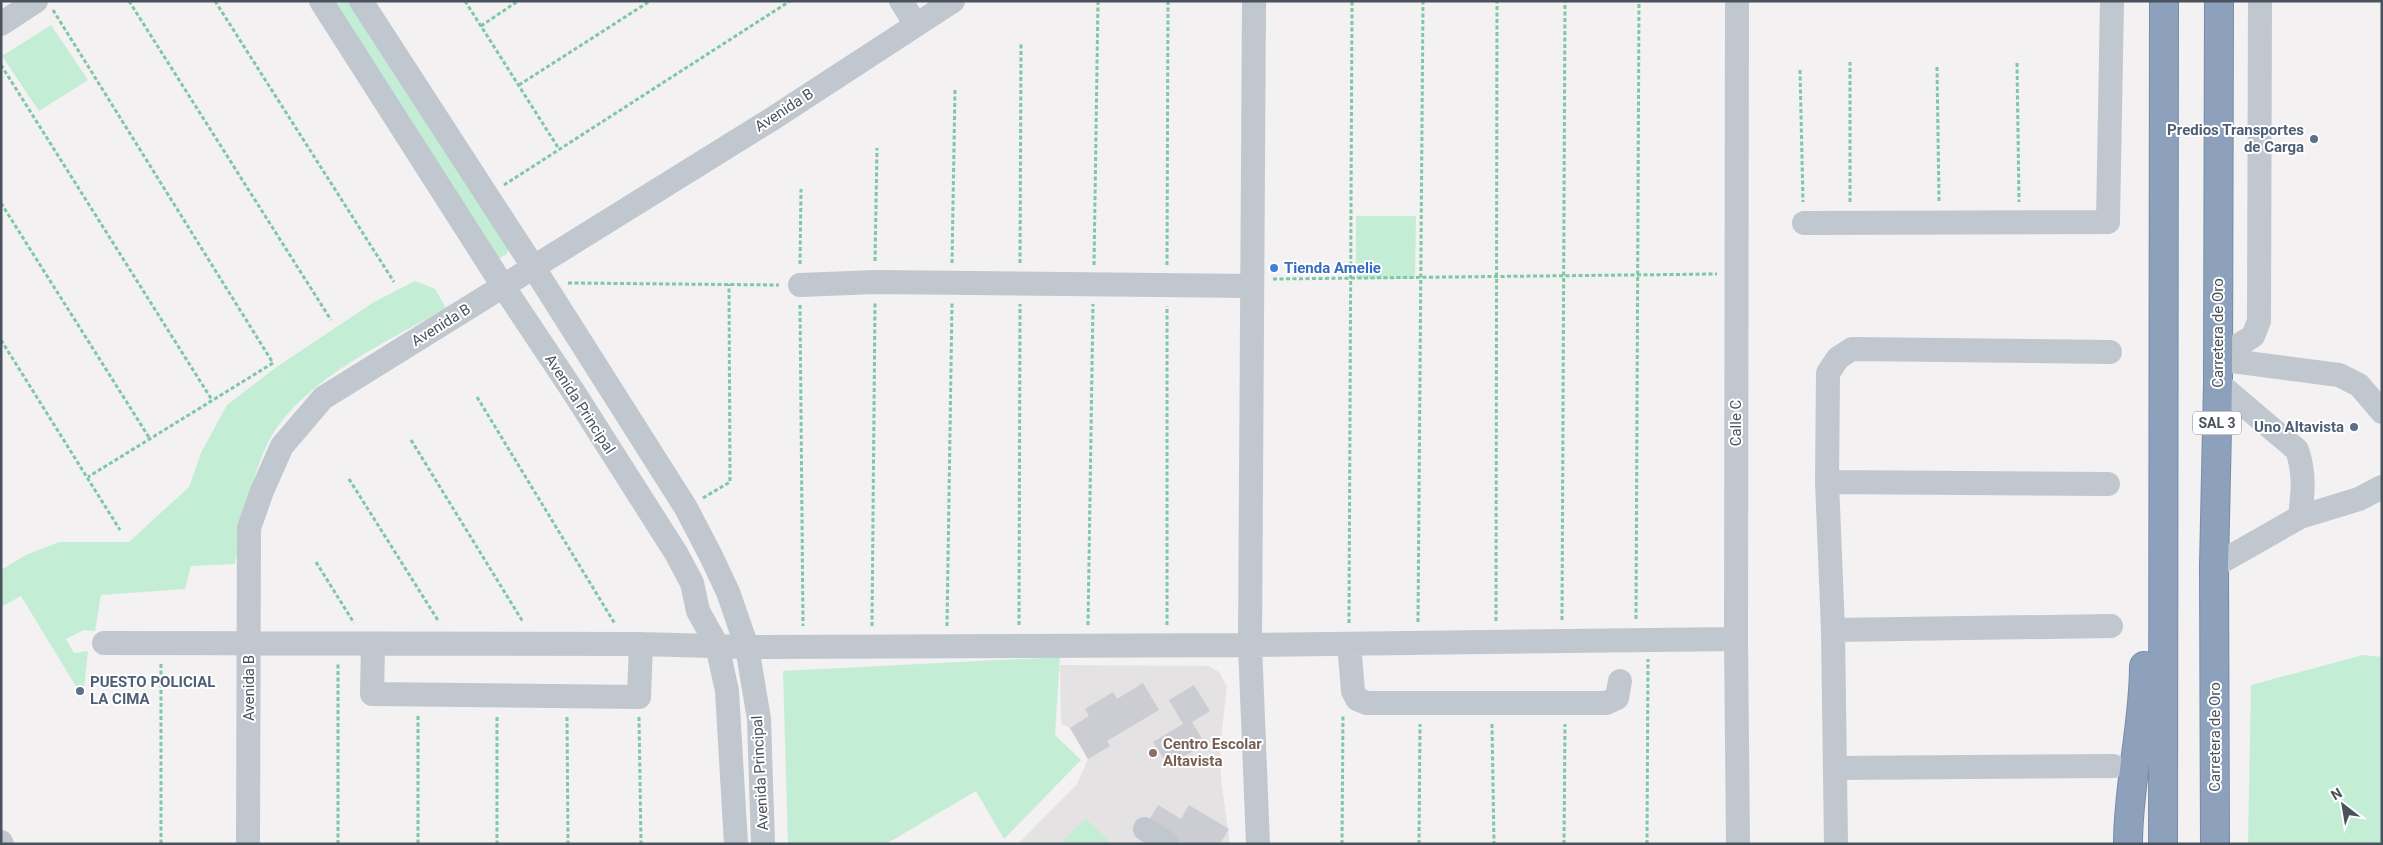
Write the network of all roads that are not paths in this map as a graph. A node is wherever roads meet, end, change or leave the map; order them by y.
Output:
1 (36, 1) edge
2 (321, 1) edge
3 (361, 1) edge
4 (901, 1) edge
5 (953, 1) edge
6 (1254, 1) edge
7 (1737, 1) edge
8 (2112, 1) edge
9 (2164, 1) edge
10 (2219, 1) edge
11 (2260, 1) edge
12 (1, 24) edge
13 (916, 25) junction
14 (1804, 223) road end
15 (538, 275) junction
16 (1252, 283) junction
17 (800, 285) road end
18 (503, 286) junction
19 (2110, 352) dead end
20 (2218, 371) junction
21 (2382, 412) edge
22 (1827, 482) junction
23 (2108, 484) dead end
24 (2382, 487) edge
25 (2300, 517) junction
26 (2162, 518) junction
27 (2214, 566) junction
28 (2110, 626) dead end
29 (1833, 630) junction
30 (1736, 639) junction
31 (104, 643) dead end
32 (248, 644) junction
33 (370, 644) junction
34 (634, 644) junction
35 (1349, 644) junction
36 (717, 645) junction
37 (1250, 645) junction
38 (747, 647) junction
39 (1620, 681) dead end
40 (2113, 766) dead end
41 (1835, 768) junction
42 (1145, 829) dead end
43 (248, 844) edge
44 (736, 844) edge
45 (763, 844) edge
46 (1168, 844) edge
47 (1258, 844) edge
48 (1738, 844) edge
49 (1836, 844) edge
50 (2128, 844) edge
51 (2163, 844) edge
52 (2215, 844) edge

1 - 12 street
2 - 18 street, Avenida Principal
3 - 15 street, Avenida Principal
4 - 13 street
5 - 13 street, Avenida B
6 - 16 street
7 - 30 street, Calle C
8 - 14 street
9 - 26 highway
10 - 20 highway, Carretera de Oro / SAL 3
11 - 20 street
13 - 15 street, Avenida B
15 - 18 street, Avenida B
15 - 38 street, Avenida Principal
16 - 17 street
16 - 37 street
18 - 32 street, Avenida B
18 - 36 street, Avenida Principal
19 - 22 street
20 - 21 street
20 - 25 street
20 - 27 highway, Carretera de Oro / SAL 3
22 - 23 street
22 - 29 street
24 - 25 street
25 - 27 street
26 - 50 highway
26 - 51 highway
27 - 52 highway, Carretera de Oro / SAL 3
28 - 29 street
29 - 41 street
30 - 35 street
30 - 48 street, Calle C
31 - 32 street
32 - 33 street
32 - 43 street, Avenida B
33 - 34 street
33 - 34 street
34 - 36 street
35 - 37 street
35 - 39 street
36 - 38 street
36 - 44 street, Avenida Principal
37 - 38 street
37 - 47 street
38 - 45 street, Avenida Principal
40 - 41 street
41 - 49 street
42 - 46 street

